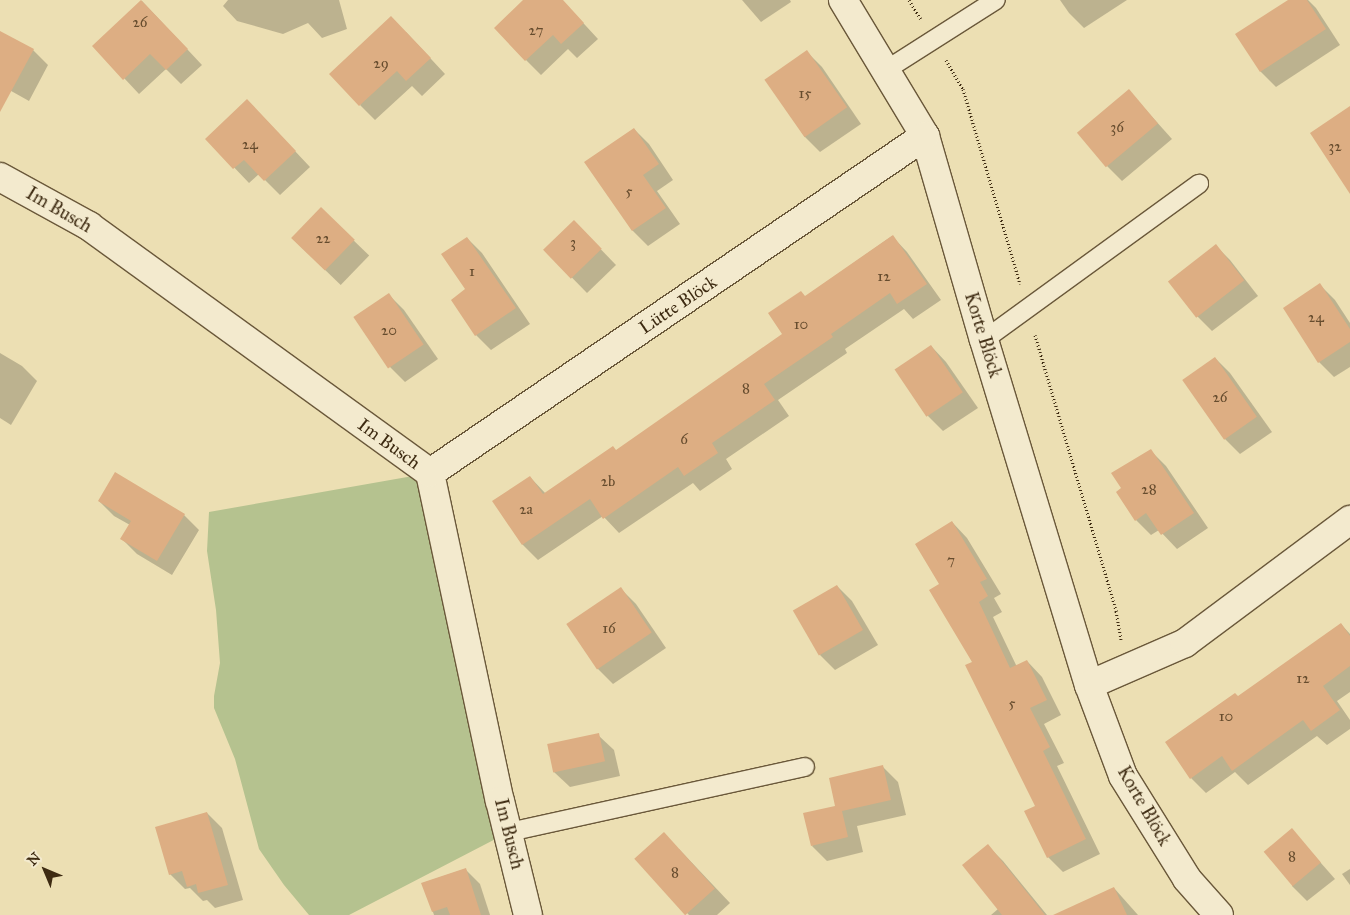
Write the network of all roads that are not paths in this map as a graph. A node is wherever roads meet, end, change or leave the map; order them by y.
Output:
1 (843, 0) edge
2 (996, 0) edge
3 (886, 70) junction
4 (925, 136) junction
5 (0, 176) edge
6 (1199, 184) dead end
7 (984, 340) junction
8 (430, 473) junction
9 (1350, 520) edge
10 (1089, 685) junction
11 (805, 767) dead end
12 (509, 832) junction
13 (528, 915) edge
14 (1219, 915) edge

1 - 3 street, Korte Blöck
2 - 3 lane
3 - 4 street, Korte Blöck
4 - 7 street, Korte Blöck
4 - 8 street, Lütte Blöck
5 - 8 street, Im Busch
6 - 7 lane
7 - 10 street, Korte Blöck
8 - 12 street, Im Busch
9 - 10 street
10 - 14 street, Korte Blöck
11 - 12 lane
12 - 13 street, Im Busch

